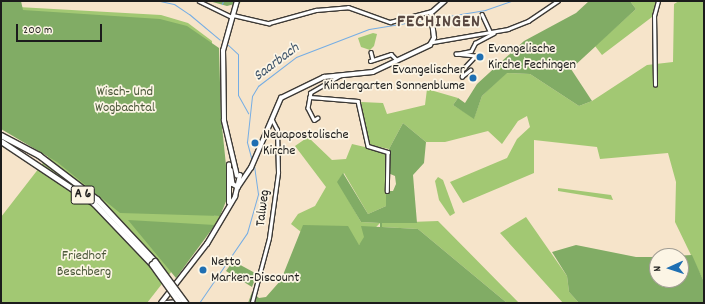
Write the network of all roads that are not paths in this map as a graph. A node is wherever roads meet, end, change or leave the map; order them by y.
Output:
1 (199, 1) edge
2 (237, 1) edge
3 (445, 1) edge
4 (556, 1) edge
5 (658, 1) edge
6 (432, 11) junction
7 (482, 14) dead end
8 (232, 16) junction
9 (492, 32) junction
10 (433, 42) junction
11 (371, 52) dead end
12 (396, 59) junction
13 (471, 70) dead end
14 (340, 76) junction
15 (655, 84) dead end
16 (310, 97) junction
17 (272, 115) junction
18 (316, 118) dead end
19 (1, 135) edge
20 (1, 141) edge
21 (228, 152) junction
22 (229, 165) junction
23 (251, 169) junction
24 (237, 177) junction
25 (236, 186) junction
26 (387, 191) dead end
27 (229, 203) junction
28 (228, 209) junction
29 (154, 262) junction
30 (173, 287) junction
31 (183, 302) edge
32 (252, 302) edge
33 (161, 303) edge
34 (166, 303) edge

1 - 8 street
2 - 8 main road
3 - 6 main road
4 - 9 street
5 - 15 street
6 - 8 street
6 - 10 main road
7 - 9 street
8 - 21 main road
9 - 10 street
9 - 13 street
10 - 12 main road
11 - 12 street
12 - 14 main road
14 - 16 street
14 - 17 main road
16 - 18 street
16 - 26 street
17 - 23 main road
17 - 32 street, Talweg
19 - 29 highway, A 6
20 - 29 highway, A 6
21 - 22 main road
21 - 24 main road
22 - 24 main road
22 - 27 main road
23 - 24 main road
23 - 25 main road
24 - 25 main road
24 - 25 main road
25 - 27 main road
25 - 28 main road
27 - 28 main road
28 - 30 main road
29 - 31 highway, A 6, bridge
30 - 31 highway
30 - 33 main road
31 - 34 highway

